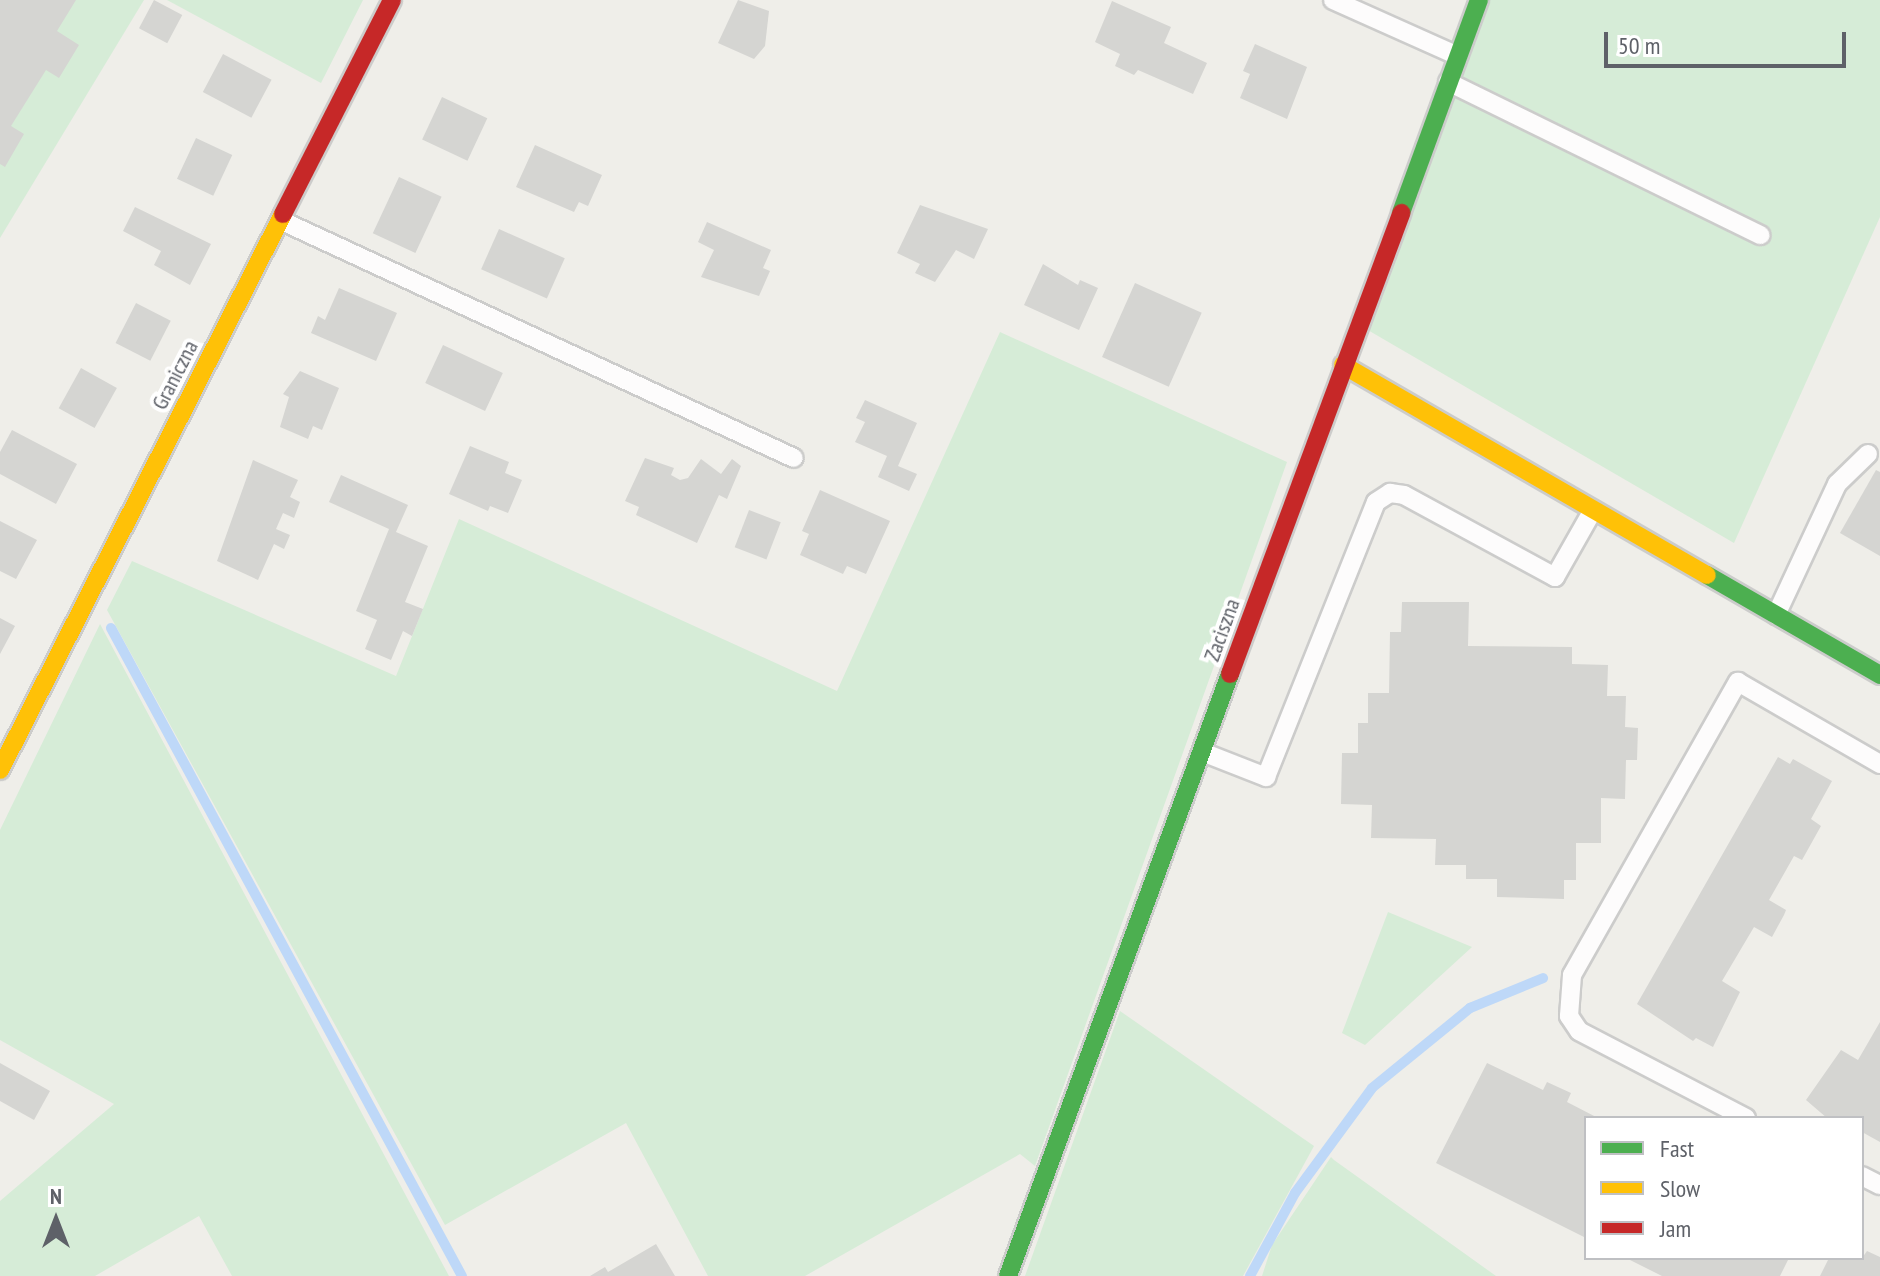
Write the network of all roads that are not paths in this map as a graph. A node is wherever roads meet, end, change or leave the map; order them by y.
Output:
1 (392, 0) edge
2 (1333, 0) edge
3 (1479, 0) edge
4 (1458, 56) junction
5 (1448, 82) junction
6 (280, 220) junction
7 (1761, 235) dead end
8 (1343, 365) junction
9 (1868, 454) dead end
10 (794, 458) dead end
11 (1593, 510) junction
12 (1776, 615) junction
13 (1880, 675) edge
14 (1202, 752) junction
15 (1880, 764) edge
16 (0, 770) edge
17 (1742, 1116) edge
18 (1008, 1276) edge

1 - 6 street, Graniczna
2 - 4 lane
3 - 4 street, Zaciszna
4 - 5 street, Zaciszna
5 - 7 lane
5 - 8 street, Zaciszna
6 - 10 lane
6 - 16 street, Graniczna
8 - 11 street
8 - 14 street, Zaciszna
9 - 12 lane
11 - 12 street
11 - 14 lane
12 - 13 street
14 - 18 street, Zaciszna
15 - 17 lane

